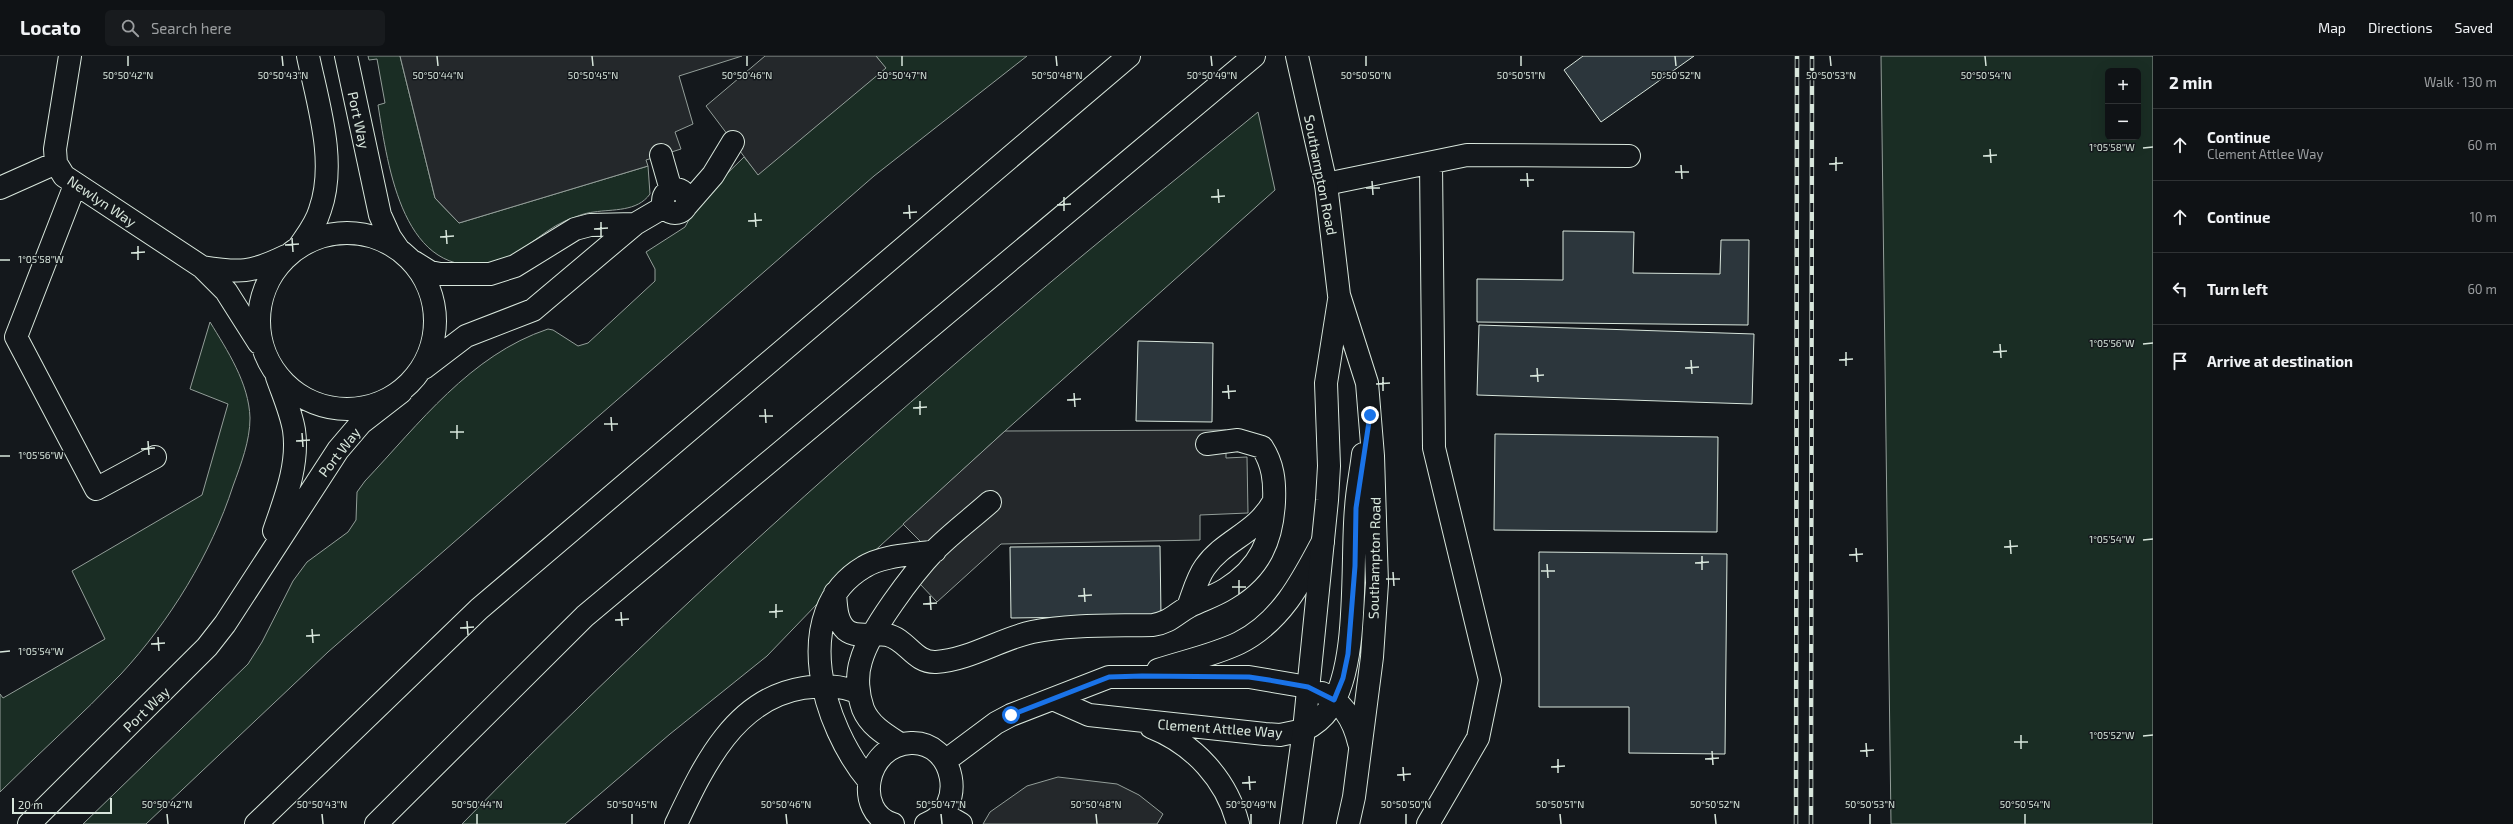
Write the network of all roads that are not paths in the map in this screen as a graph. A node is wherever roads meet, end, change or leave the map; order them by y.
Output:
1 (70, 56) edge
2 (308, 56) edge
3 (346, 56) edge
4 (1129, 56) edge
5 (1254, 56) edge
6 (1297, 56) edge
7 (661, 155) dead end
8 (1629, 156) dead end
9 (56, 163) junction
10 (1431, 164) junction
11 (1326, 184) junction
12 (75, 185) junction
13 (0, 188) edge
14 (635, 224) junction
15 (294, 251) junction
16 (404, 254) junction
17 (202, 267) junction
18 (1339, 295) junction
19 (265, 354) junction
20 (276, 373) junction
21 (416, 376) junction
22 (401, 392) junction
23 (1370, 415) junction
24 (1207, 444) dead end
25 (155, 457) dead end
26 (1274, 500) junction
27 (990, 502) dead end
28 (1324, 539) junction
29 (935, 551) junction
30 (251, 584) junction
31 (835, 593) junction
32 (1188, 607) junction
33 (874, 634) junction
34 (1142, 676) junction
35 (824, 685) junction
36 (1308, 687) junction
37 (859, 693) junction
38 (1055, 700) junction
39 (1334, 700) junction
40 (1137, 722) junction
41 (1304, 730) junction
42 (900, 744) junction
43 (450, 748) junction
44 (1360, 751) junction
45 (945, 761) junction
46 (869, 780) junction
47 (934, 818) edge
48 (30, 824) edge
49 (256, 824) edge
50 (376, 824) edge
51 (386, 824) edge
52 (676, 824) edge
53 (889, 824) edge
54 (961, 824) edge
55 (1238, 824) edge
56 (1291, 824) edge
57 (1348, 824) edge
58 (1428, 824) edge

1 - 9 main road, Newlyn Way
2 - 15 main road
3 - 16 main road, Port Way
4 - 49 main road
5 - 43 main road
6 - 11 main road, Southampton Road
7 - 14 main road
8 - 10 main road
9 - 12 main road, Newlyn Way
9 - 13 main road
10 - 11 main road
10 - 58 main road
11 - 18 main road, Southampton Road
12 - 17 main road, Newlyn Way
12 - 25 main road
14 - 16 main road
14 - 21 main road
15 - 16 main road
15 - 17 main road
15 - 19 main road
16 - 21 main road, Port Way
17 - 19 main road
18 - 23 main road, Southampton Road
18 - 28 main road, Southampton Road
19 - 20 main road
20 - 22 main road
20 - 30 main road, Port Way
21 - 22 main road
22 - 30 main road, Port Way
23 - 39 main road
23 - 44 main road, Southampton Road
24 - 26 main road
26 - 32 main road
26 - 32 main road
27 - 29 main road
28 - 34 main road
28 - 36 main road, Southampton Road
29 - 31 main road
29 - 33 main road
30 - 48 main road, Port Way
31 - 33 main road
31 - 35 main road
32 - 33 main road
33 - 37 main road
34 - 36 main road
34 - 38 main road
35 - 37 main road
35 - 46 main road
35 - 52 main road
36 - 39 main road
36 - 41 main road, Southampton Road
37 - 42 main road
38 - 40 main road, Clement Attlee Way
38 - 45 main road
39 - 41 main road
39 - 44 main road
40 - 41 main road, Clement Attlee Way
40 - 55 main road, Clement Attlee Way
41 - 56 main road, Southampton Road
42 - 45 main road
42 - 46 main road
43 - 50 main road
43 - 51 main road
44 - 57 main road, Southampton Road
45 - 47 main road
46 - 53 main road
47 - 54 main road

